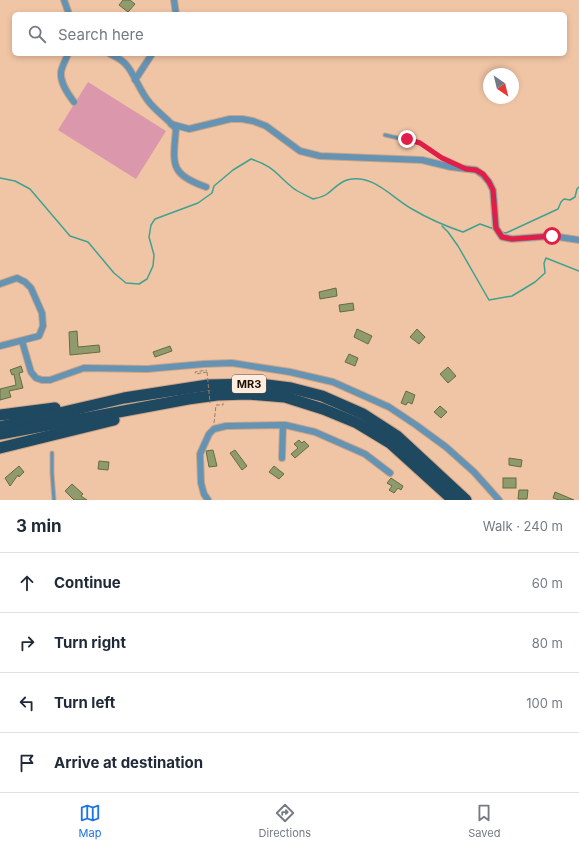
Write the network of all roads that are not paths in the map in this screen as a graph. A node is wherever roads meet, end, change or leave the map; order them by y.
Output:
1 (64, 0) edge
2 (174, 0) edge
3 (68, 12) edge
4 (176, 12) edge
5 (67, 56) edge
6 (114, 56) edge
7 (151, 56) edge
8 (135, 80) junction
9 (74, 102) dead end
10 (171, 124) junction
11 (385, 135) dead end
12 (466, 169) junction
13 (206, 187) dead end
14 (579, 240) edge
15 (0, 284) edge
16 (22, 341) junction
17 (0, 346) edge
18 (124, 398) junction
19 (188, 399) junction
20 (0, 415) edge
21 (283, 425) junction
22 (0, 427) edge
23 (0, 434) edge
24 (0, 448) edge
25 (52, 452) dead end
26 (282, 458) dead end
27 (390, 472) dead end
28 (54, 500) edge
29 (208, 500) edge
30 (453, 500) edge
31 (466, 500) edge
32 (499, 500) edge

1 - 3 street
2 - 4 street
5 - 9 street
6 - 8 street
7 - 8 street
8 - 10 street
10 - 12 street
10 - 13 street
11 - 12 lane
12 - 14 street
15 - 16 street
16 - 17 street
16 - 32 street
18 - 20 highway
18 - 22 highway, MR3
18 - 31 highway, MR3
19 - 23 highway, MR3
19 - 24 highway
19 - 30 highway, MR3
21 - 26 street
21 - 27 street
21 - 29 street
25 - 28 lane

